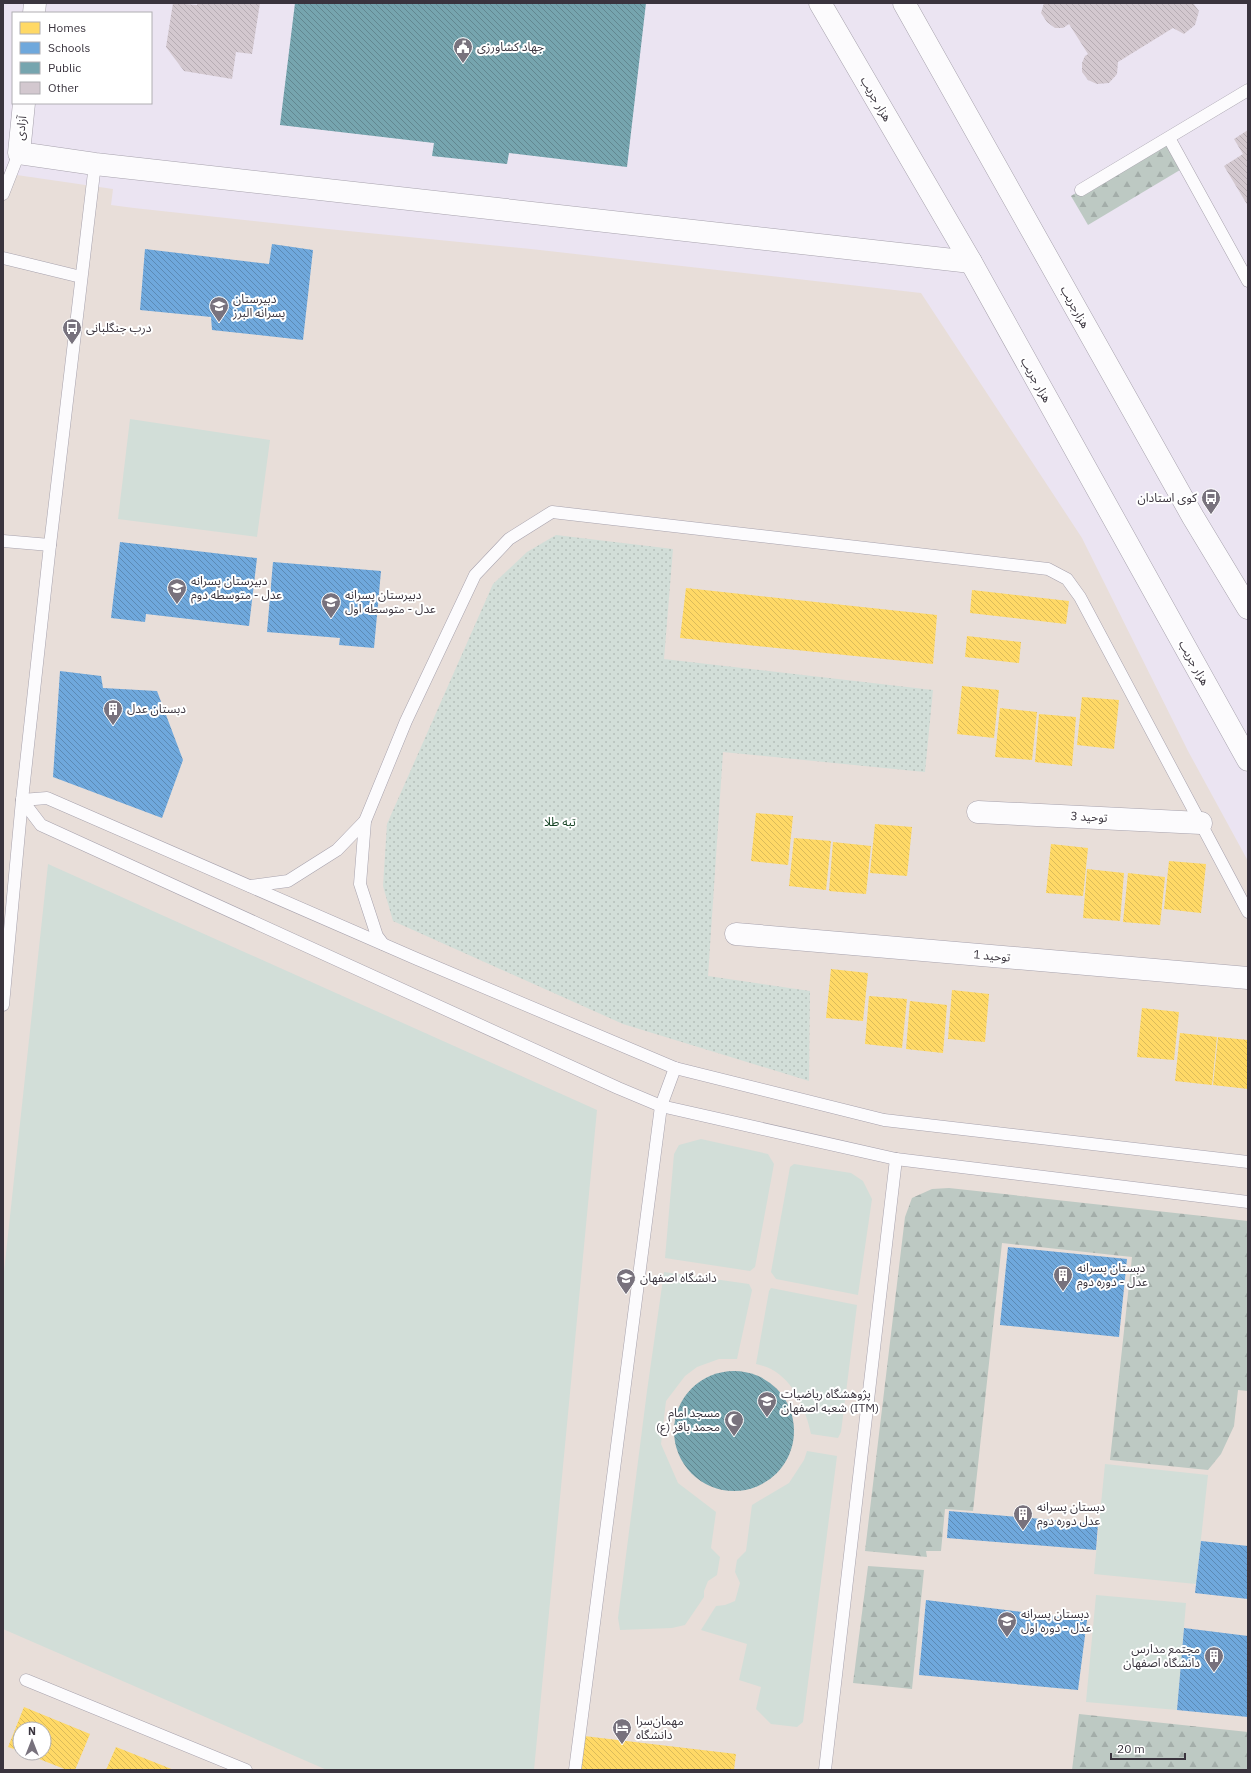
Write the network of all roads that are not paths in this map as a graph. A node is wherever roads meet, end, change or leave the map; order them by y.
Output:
1 (820, 3) edge
2 (904, 3) edge
3 (1248, 90) edge
4 (24, 104) edge
5 (1169, 138) junction
6 (19, 153) junction
7 (95, 164) junction
8 (1081, 190) dead end
9 (3, 194) edge
10 (3, 258) edge
11 (971, 262) junction
12 (81, 277) junction
13 (1248, 281) edge
14 (3, 541) edge
15 (50, 545) junction
16 (1248, 608) edge
17 (1248, 760) edge
18 (22, 800) junction
19 (978, 812) dead end
20 (365, 821) junction
21 (1201, 823) junction
22 (249, 886) junction
23 (1248, 912) edge
24 (736, 934) dead end
25 (384, 944) junction
26 (1248, 978) edge
27 (4, 979) edge
28 (3, 1005) edge
29 (676, 1068) junction
30 (661, 1106) junction
31 (896, 1159) junction
32 (1248, 1162) edge
33 (1248, 1202) edge
34 (26, 1680) dead end
35 (246, 1770) edge
36 (575, 1770) edge
37 (825, 1770) edge

1 - 11 street, هزار جریب
2 - 16 street, هزارجریب
3 - 5 lane
4 - 6 street, آزادی
5 - 8 lane
5 - 13 lane
6 - 7 street
6 - 9 lane
7 - 11 street
7 - 12 lane
10 - 12 lane
11 - 17 street, هزار جریب
12 - 15 lane
14 - 15 lane
15 - 18 lane
18 - 22 lane
18 - 27 lane
18 - 30 lane
19 - 21 street, توحید 3
20 - 21 lane
20 - 22 lane
20 - 25 lane
21 - 23 lane
22 - 25 lane
24 - 26 street, توحید 1
25 - 29 lane
27 - 28 lane
29 - 30 lane
29 - 32 lane
30 - 31 lane
30 - 36 lane
31 - 33 lane
31 - 37 lane
34 - 35 lane

